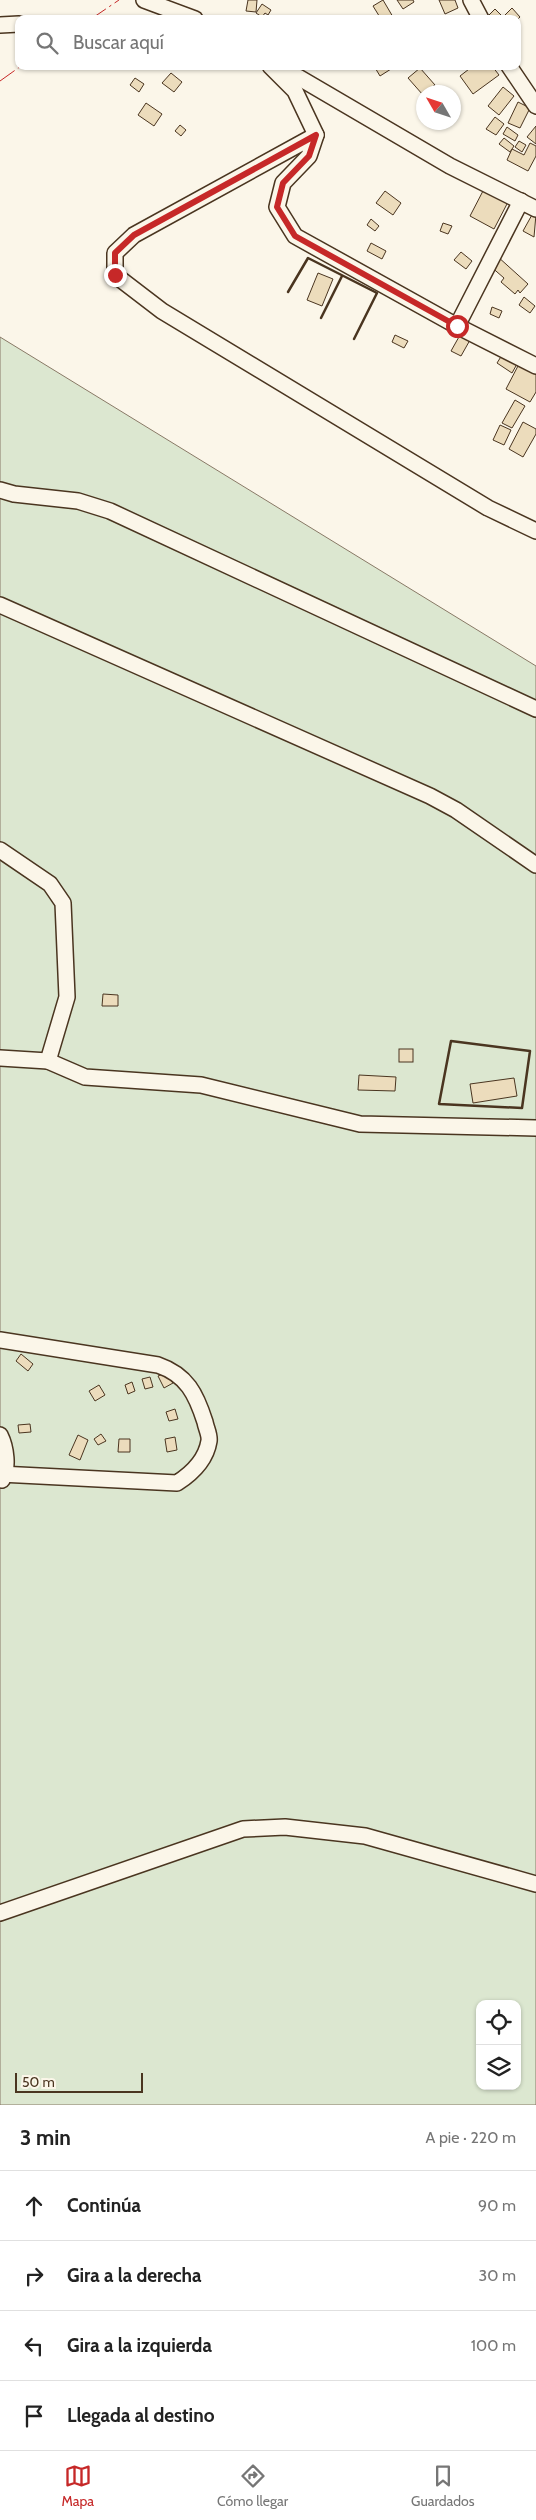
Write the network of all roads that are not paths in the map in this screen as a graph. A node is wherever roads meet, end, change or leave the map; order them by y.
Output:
1 (144, 0) edge
2 (471, 0) edge
3 (184, 15) edge
4 (479, 15) edge
5 (15, 24) edge
6 (0, 25) edge
7 (273, 70) edge
8 (277, 70) edge
9 (512, 70) edge
10 (536, 106) edge
11 (316, 135) junction
12 (521, 201) junction
13 (536, 209) edge
14 (457, 326) junction
15 (536, 366) edge
16 (0, 490) edge
17 (536, 530) edge
18 (0, 605) edge
19 (536, 709) edge
20 (0, 850) edge
21 (536, 865) edge
22 (0, 1058) edge
23 (48, 1062) junction
24 (536, 1128) edge
25 (0, 1340) edge
26 (0, 1435) edge
27 (2, 1477) edge
28 (536, 1884) edge
29 (0, 1913) edge

1 - 3 street
2 - 4 street
5 - 6 street
7 - 11 street
8 - 12 street
9 - 10 street
11 - 14 street
11 - 17 street
12 - 13 street
12 - 14 street
14 - 15 street
16 - 19 street
18 - 21 street
20 - 23 street
22 - 23 street
23 - 24 street
25 - 27 street
26 - 27 street
28 - 29 street

